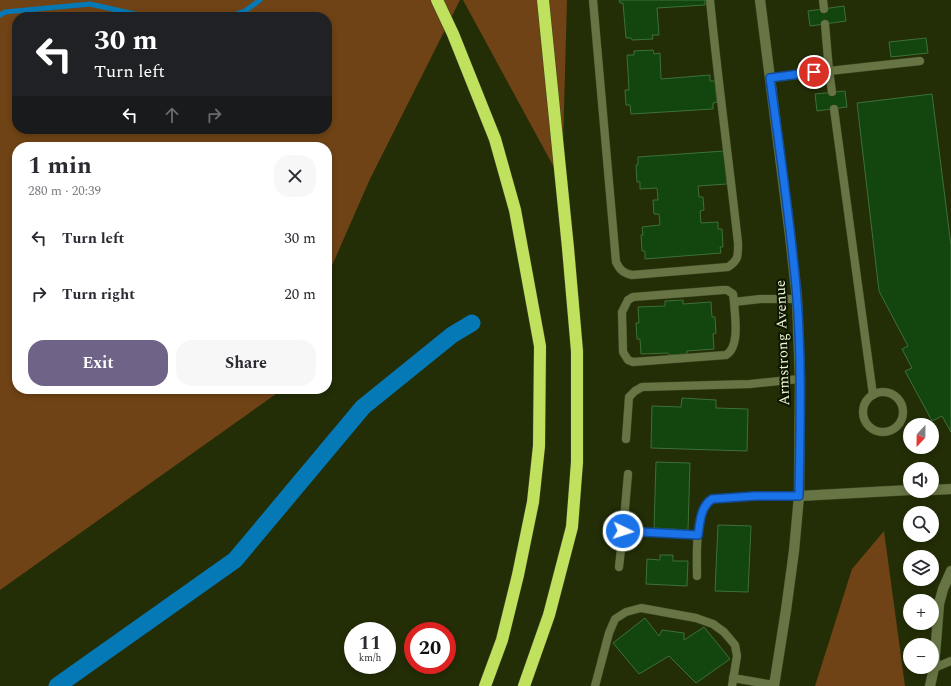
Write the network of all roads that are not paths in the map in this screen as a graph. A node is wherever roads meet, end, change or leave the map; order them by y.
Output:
1 (437, 0) edge
2 (543, 0) edge
3 (593, 0) edge
4 (710, 0) edge
5 (760, 0) edge
6 (825, 24) dead end
7 (920, 61) dead end
8 (829, 71) junction
9 (770, 78) junction
10 (832, 92) dead end
11 (834, 109) dead end
12 (797, 299) junction
13 (734, 302) junction
14 (800, 379) junction
15 (874, 395) junction
16 (626, 439) dead end
17 (628, 474) dead end
18 (951, 489) edge
19 (903, 490) edge
20 (939, 490) edge
21 (799, 496) junction
22 (623, 531) junction
23 (698, 535) junction
24 (618, 568) dead end
25 (951, 571) edge
26 (696, 576) dead end
27 (936, 638) edge
28 (502, 640) junction
29 (951, 662) edge
30 (939, 666) edge
31 (933, 674) edge
32 (733, 682) edge
33 (481, 686) edge
34 (485, 686) edge
35 (524, 686) edge
36 (596, 686) edge
37 (774, 686) edge
38 (930, 686) edge

1 - 28 highway
2 - 35 highway
3 - 4 lane
5 - 9 street, Armstrong Avenue
6 - 8 lane
7 - 8 lane
8 - 9 lane
8 - 10 lane
9 - 12 street, Armstrong Avenue
11 - 15 lane
12 - 13 lane
12 - 14 street, Armstrong Avenue
13 - 13 lane
14 - 16 lane
14 - 21 street, Armstrong Avenue
15 - 15 lane
17 - 22 lane
18 - 20 street
19 - 21 street
21 - 23 lane
21 - 37 street, Armstrong Avenue
22 - 23 lane
22 - 24 lane
23 - 26 lane
25 - 27 street
28 - 33 highway
28 - 34 highway
29 - 30 lane
31 - 38 street
32 - 36 lane
32 - 37 lane

